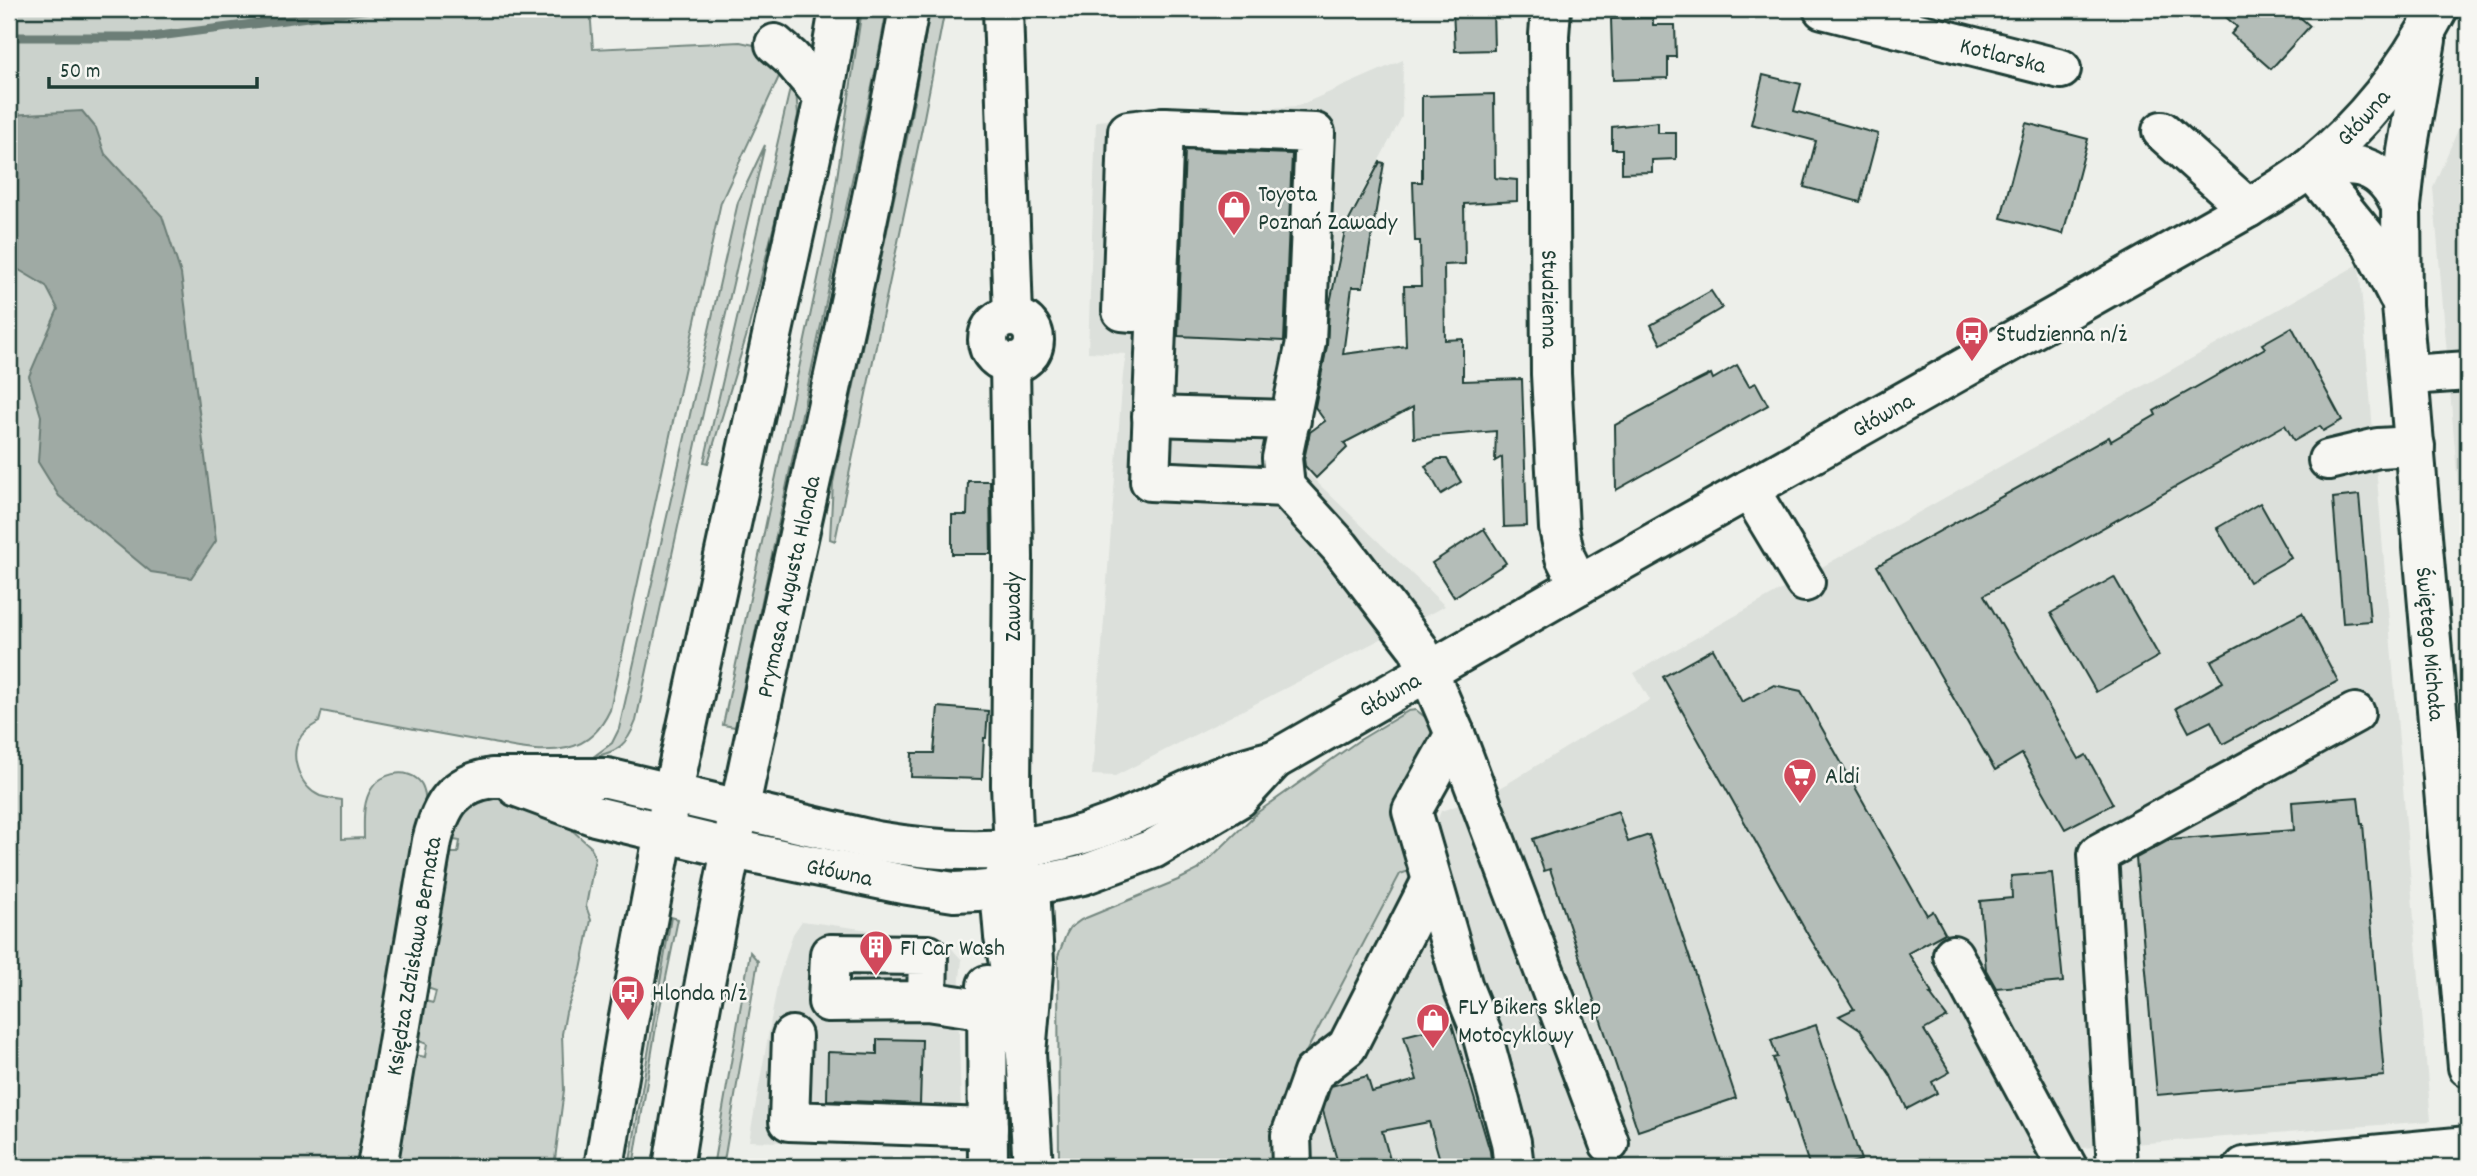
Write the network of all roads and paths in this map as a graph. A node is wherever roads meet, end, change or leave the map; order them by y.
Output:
1 (839, 9) edge
2 (909, 9) edge
3 (1003, 9) edge
4 (1551, 9) edge
5 (1823, 9) edge
6 (2433, 18) edge
7 (775, 44) dead end
8 (2061, 69) dead end
9 (824, 97) junction
10 (1164, 127) junction
11 (2162, 131) dead end
12 (2310, 168) junction
13 (2401, 206) junction
14 (2248, 208) junction
15 (2402, 305) junction
16 (1133, 312) dead end
17 (2468, 371) edge
18 (2409, 375) junction
19 (1152, 416) junction
20 (1291, 420) junction
21 (2415, 446) junction
22 (2328, 460) dead end
23 (1285, 487) junction
24 (1749, 489) junction
25 (1805, 582) dead end
26 (1579, 585) junction
27 (1429, 670) junction
28 (2356, 713) dead end
29 (1455, 734) junction
30 (1274, 760) junction
31 (492, 778) junction
32 (672, 795) junction
33 (740, 811) junction
34 (664, 832) junction
35 (733, 849) junction
36 (1014, 850) junction
37 (1431, 882) junction
38 (1015, 888) junction
39 (991, 951) junction
40 (1953, 955) dead end
41 (927, 1001) dead end
42 (987, 1010) junction
43 (792, 1036) dead end
44 (1026, 1054) junction
45 (2468, 1067) edge
46 (988, 1128) junction
47 (1609, 1143) dead end
48 (2468, 1146) edge
49 (377, 1167) edge
50 (604, 1167) edge
51 (673, 1167) edge
52 (988, 1167) edge
53 (1033, 1167) edge
54 (1292, 1167) edge
55 (1514, 1167) edge
56 (2067, 1167) edge
57 (2117, 1167) edge
58 (2244, 1167) edge

1 - 9 street
2 - 33 street, Prymasa Augusta Hlonda
3 - 36 street, Zawady
4 - 26 street, Studzienna
5 - 8 street, Kotlarska
6 - 12 street, Główna
6 - 13 street, Świętego Michała
7 - 9 street
9 - 32 street
10 - 16 street
10 - 19 street
10 - 20 street
11 - 14 street
12 - 13 street
12 - 14 street, Główna
12 - 15 street, Świętego Michała
13 - 15 street, Świętego Michała
14 - 24 street, Główna
15 - 18 street, Świętego Michała
17 - 18 street
18 - 21 street, Świętego Michała
19 - 20 street
19 - 23 street
20 - 23 street
21 - 22 street
21 - 45 street, Świętego Michała
23 - 27 street
24 - 25 street
24 - 26 street, Główna
26 - 27 street, Główna
27 - 29 street
27 - 30 street, Główna
28 - 57 street
29 - 37 street
29 - 47 street
30 - 36 street, Główna
30 - 38 street, Główna
31 - 32 street, Księdza Zdzisława Bernata
31 - 34 street, Główna
31 - 49 street, Księdza Zdzisława Bernata
32 - 33 street, Główna
32 - 34 street
33 - 35 street, Prymasa Augusta Hlonda
33 - 36 street, Główna
34 - 35 street, Główna
34 - 50 street
35 - 38 street, Główna
35 - 51 street, Prymasa Augusta Hlonda
36 - 38 street, Zawady
37 - 54 street
37 - 55 street
38 - 39 street, Zawady
38 - 44 street, Zawady
39 - 42 street
39 - 44 street, Zawady
40 - 56 street
41 - 42 street
42 - 46 street
43 - 46 street
44 - 53 street, Zawady
46 - 52 street
48 - 58 street

